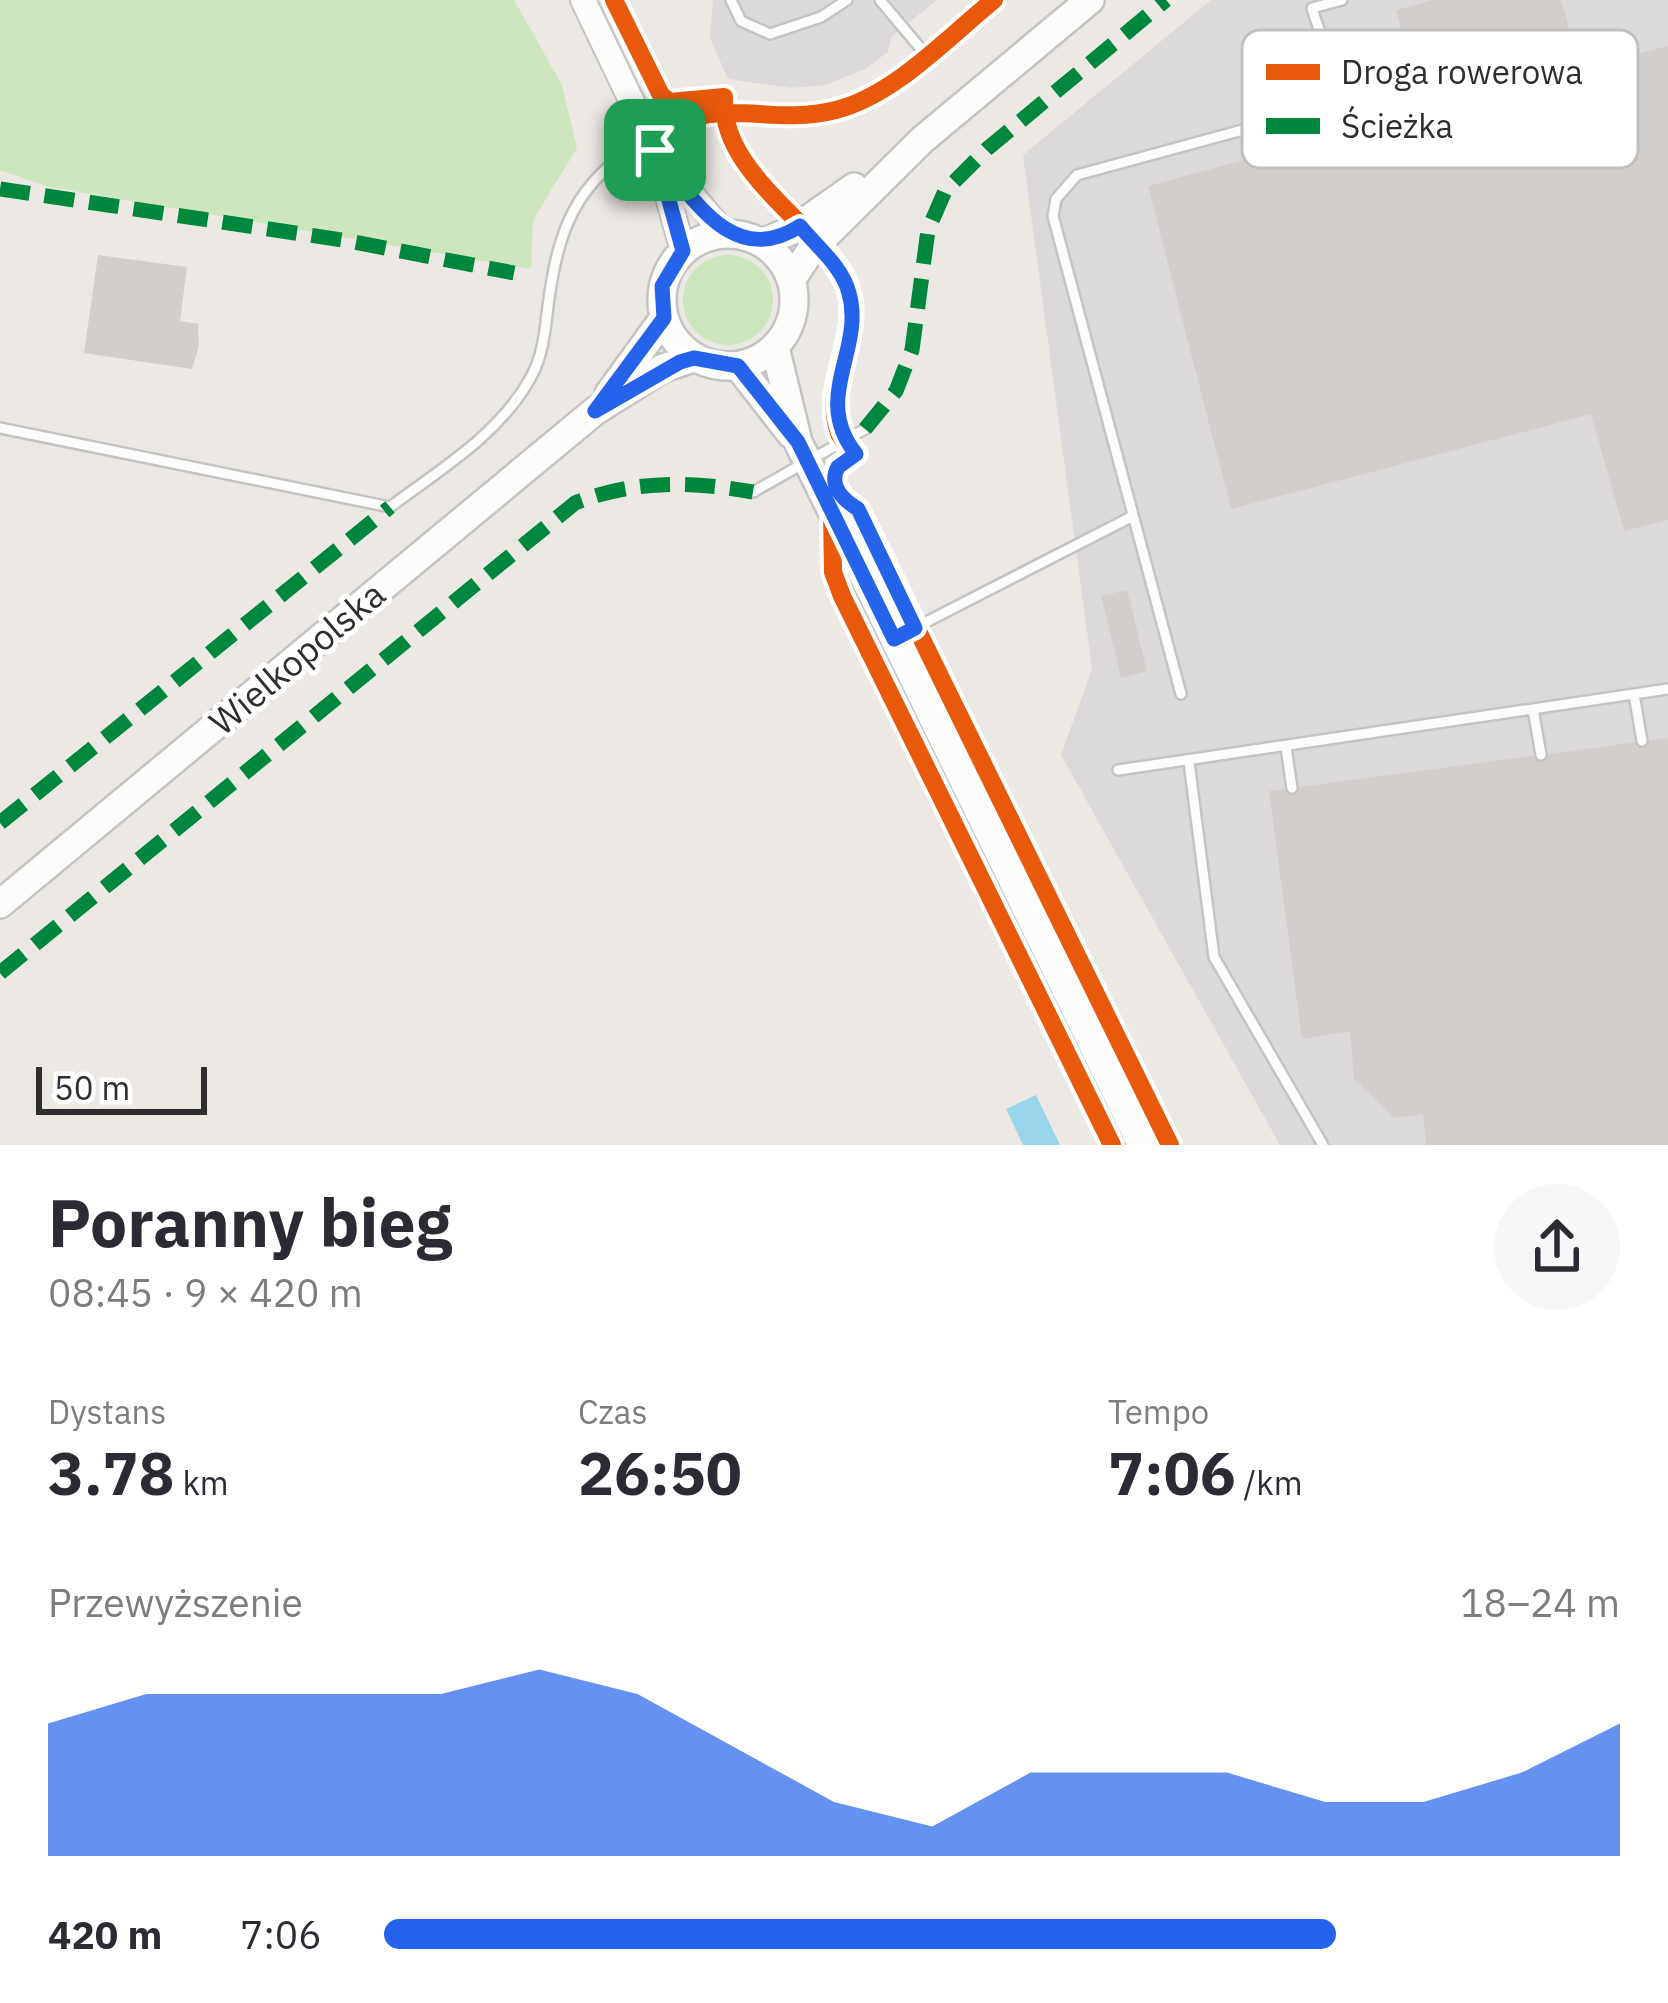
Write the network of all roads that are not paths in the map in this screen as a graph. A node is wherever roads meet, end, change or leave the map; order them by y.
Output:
1 (583, 0) edge
2 (731, 0) edge
3 (847, 0) edge
4 (880, 0) edge
5 (994, 0) edge
6 (1090, 0) edge
7 (1342, 0) edge
8 (1318, 30) edge
9 (926, 55) junction
10 (1242, 130) edge
11 (922, 140) junction
12 (652, 144) junction
13 (725, 234) junction
14 (762, 243) junction
15 (683, 251) junction
16 (791, 280) junction
17 (664, 318) junction
18 (775, 347) junction
19 (694, 358) junction
20 (738, 366) junction
21 (595, 411) junction
22 (0, 428) edge
23 (865, 429) dead end
24 (803, 453) junction
25 (753, 492) dead end
26 (1132, 517) junction
27 (894, 639) junction
28 (1668, 689) edge
29 (1180, 694) dead end
30 (1634, 694) junction
31 (1533, 710) junction
32 (1642, 741) dead end
33 (1286, 747) junction
34 (1541, 754) dead end
35 (1189, 762) junction
36 (1118, 770) dead end
37 (1292, 788) dead end
38 (0, 904) edge
39 (1142, 1145) edge
40 (1323, 1145) edge

1 - 12 street
2 - 3 lane
4 - 9 lane
5 - 9 street
6 - 11 main road
7 - 8 lane
9 - 12 street
10 - 26 lane
11 - 14 main road
11 - 16 main road
12 - 13 street
12 - 15 street
12 - 22 lane
13 - 14 main road
13 - 15 main road
14 - 16 main road
15 - 17 main road
16 - 18 main road
17 - 19 main road
17 - 21 main road, Wielkopolska
18 - 20 main road
18 - 24 main road
19 - 20 main road
19 - 21 main road, Wielkopolska
20 - 24 main road
21 - 38 main road, Wielkopolska
23 - 24 lane
24 - 25 lane
24 - 27 main road
26 - 27 lane
26 - 29 lane
27 - 39 main road
28 - 30 lane
30 - 31 lane
30 - 32 lane
31 - 33 lane
31 - 34 lane
33 - 35 lane
33 - 37 lane
35 - 36 lane
35 - 40 lane

